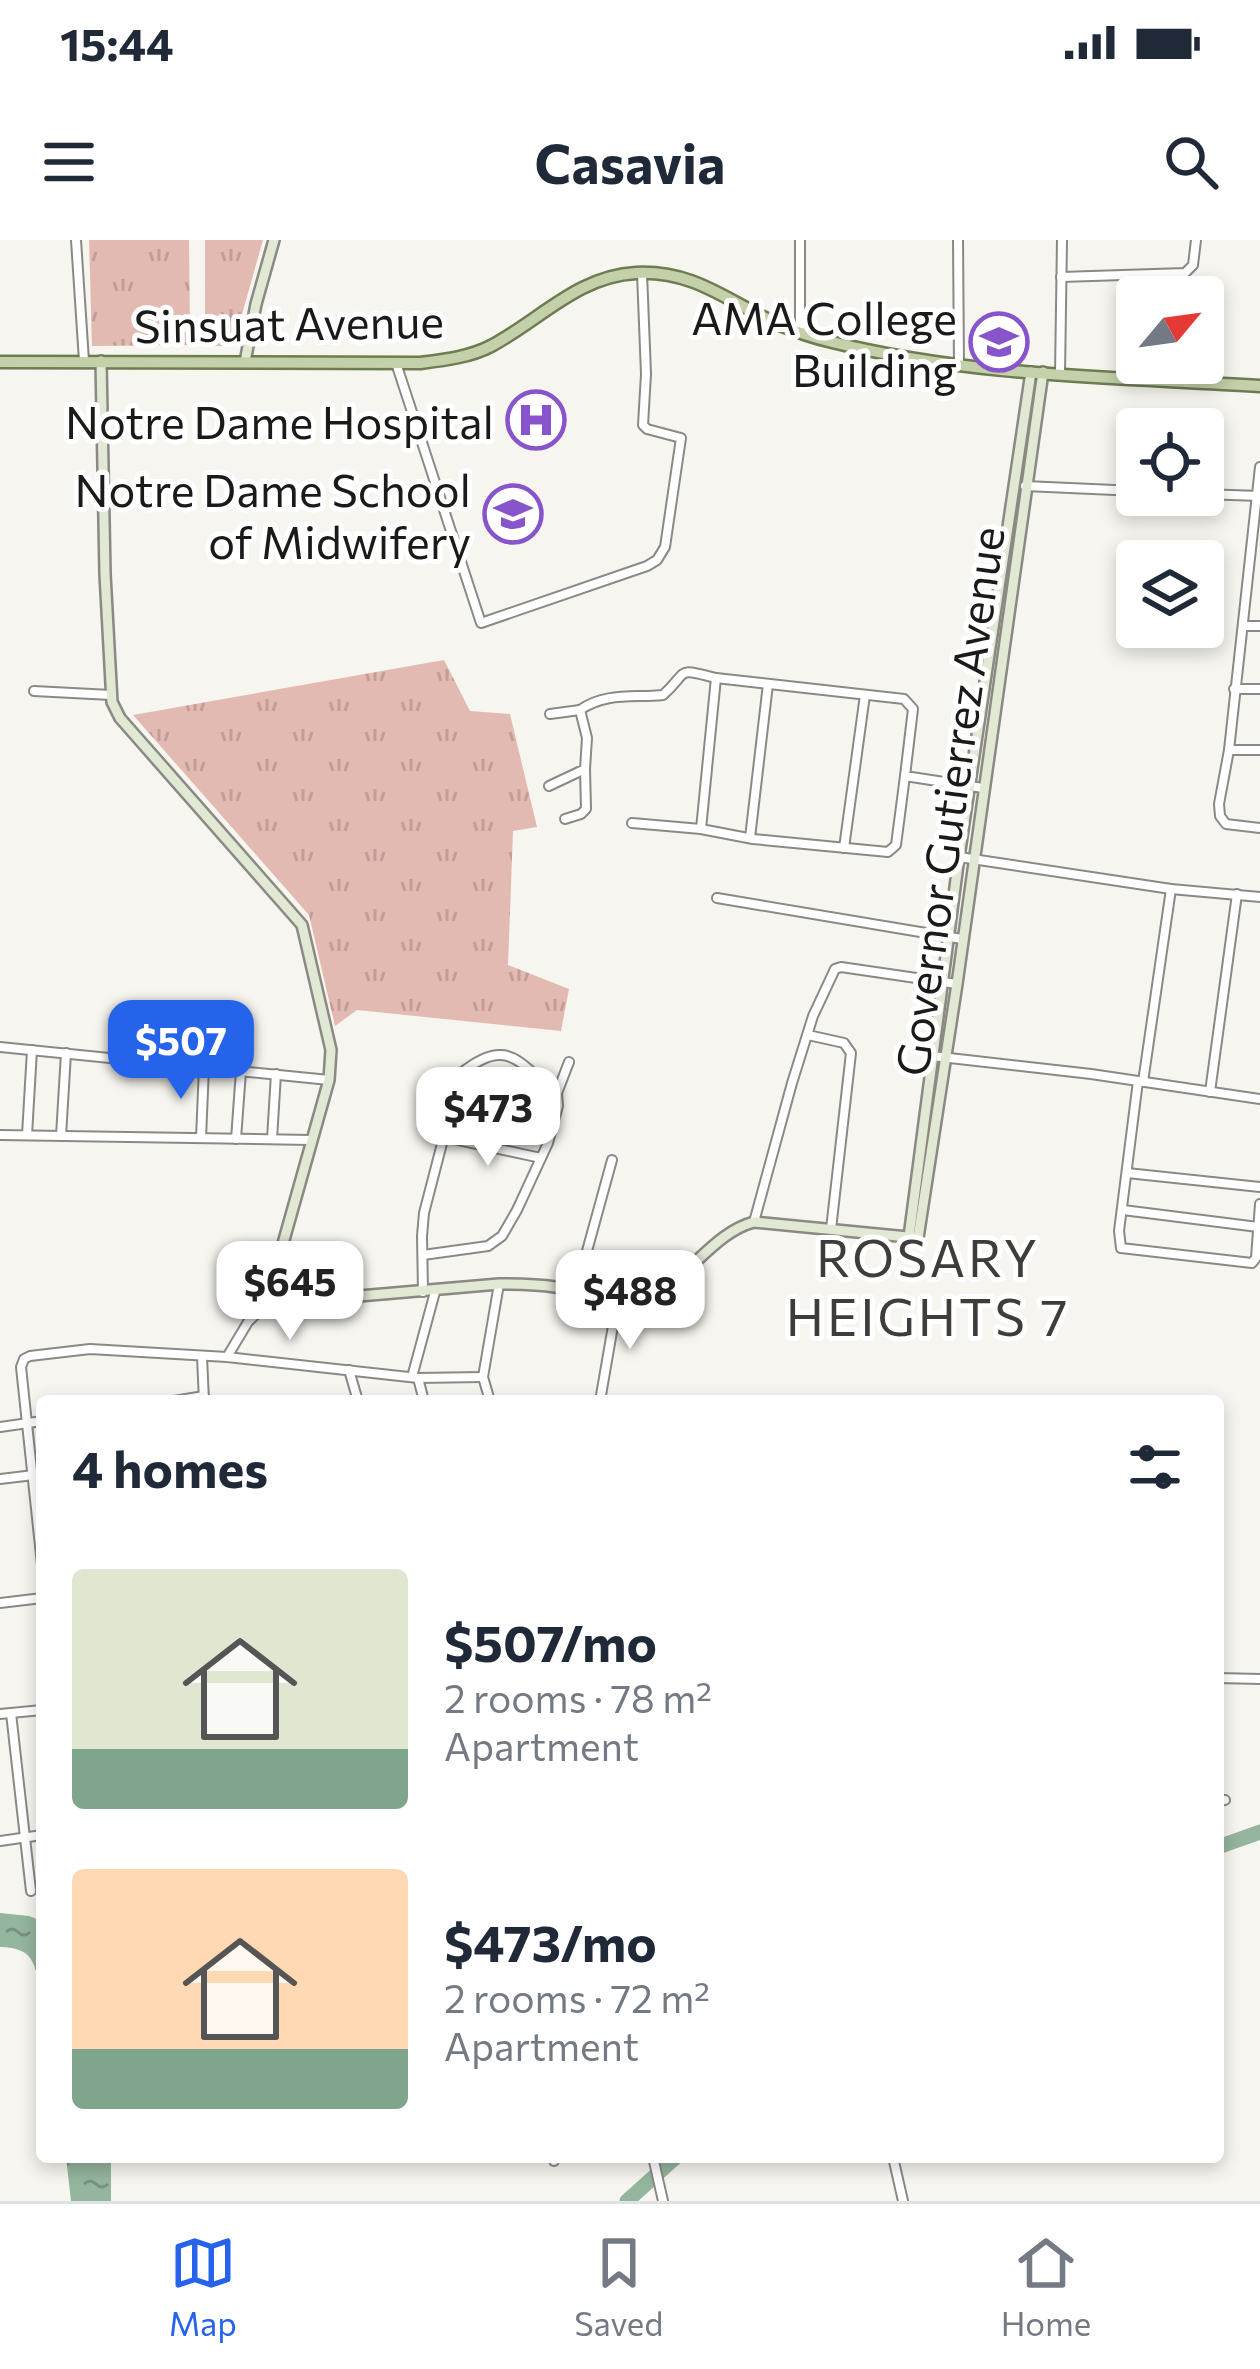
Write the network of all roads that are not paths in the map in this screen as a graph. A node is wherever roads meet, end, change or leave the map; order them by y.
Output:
1 (76, 240) edge
2 (274, 240) edge
3 (800, 240) edge
4 (958, 240) edge
5 (1062, 240) edge
6 (1196, 240) edge
7 (642, 273) junction
8 (1061, 277) junction
9 (800, 332) junction
10 (84, 361) junction
11 (101, 361) junction
12 (0, 362) edge
13 (245, 362) junction
14 (396, 363) junction
15 (959, 367) junction
16 (1037, 372) junction
17 (1060, 374) junction
18 (1260, 386) edge
19 (1260, 467) edge
20 (1021, 485) junction
21 (1116, 490) edge
22 (1224, 495) edge
23 (1259, 496) edge
24 (1255, 565) edge
25 (1243, 626) junction
26 (1260, 626) edge
27 (716, 678) junction
28 (768, 684) junction
29 (1260, 688) edge
30 (1234, 689) junction
31 (34, 691) dead end
32 (111, 695) junction
33 (866, 695) junction
34 (580, 710) junction
35 (550, 714) dead end
36 (1229, 750) junction
37 (1260, 751) edge
38 (585, 769) junction
39 (905, 776) junction
40 (549, 786) dead end
41 (969, 786) junction
42 (982, 788) junction
43 (566, 819) dead end
44 (632, 823) dead end
45 (1260, 828) edge
46 (701, 829) junction
47 (750, 838) junction
48 (844, 848) junction
49 (959, 857) junction
50 (974, 859) junction
51 (1172, 889) junction
52 (1237, 894) junction
53 (1260, 897) edge
54 (717, 898) dead end
55 (949, 937) junction
56 (962, 939) junction
57 (942, 982) junction
58 (957, 984) junction
59 (808, 1035) junction
60 (0, 1047) edge
61 (32, 1050) junction
62 (66, 1053) junction
63 (932, 1056) junction
64 (946, 1058) junction
65 (569, 1062) dead end
66 (204, 1067) junction
67 (241, 1071) junction
68 (276, 1074) junction
69 (329, 1080) junction
70 (1140, 1082) junction
71 (1210, 1092) junction
72 (557, 1093) junction
73 (1260, 1099) edge
74 (0, 1135) edge
75 (27, 1135) junction
76 (61, 1136) junction
77 (444, 1137) junction
78 (201, 1138) junction
79 (236, 1139) junction
80 (272, 1139) junction
81 (310, 1140) junction
82 (541, 1158) junction
83 (612, 1160) dead end
84 (1127, 1173) junction
85 (1260, 1187) edge
86 (1260, 1204) edge
87 (1123, 1210) junction
88 (754, 1222) junction
89 (1258, 1227) edge
90 (831, 1229) junction
91 (913, 1238) junction
92 (423, 1256) junction
93 (499, 1284) junction
94 (576, 1291) junction
95 (423, 1292) junction
96 (435, 1292) junction
97 (618, 1297) junction
98 (266, 1304) junction
99 (202, 1357) junction
100 (226, 1357) junction
101 (350, 1370) junction
102 (415, 1377) junction
103 (483, 1377) junction
104 (204, 1395) edge
105 (356, 1395) edge
106 (422, 1395) edge
107 (488, 1395) edge
108 (602, 1395) edge
109 (36, 1422) edge
110 (25, 1424) junction
111 (0, 1427) edge
112 (36, 1474) edge
113 (0, 1479) edge
114 (36, 1599) edge
115 (0, 1604) edge
116 (1224, 1678) edge
117 (1260, 1679) edge
118 (36, 1710) edge
119 (5, 1714) edge
120 (36, 1836) edge
121 (24, 1838) junction
122 (0, 1841) edge
123 (31, 1891) dead end
124 (655, 2163) edge
125 (894, 2163) edge
126 (662, 2198) edge
127 (903, 2201) edge

1 - 10 street
2 - 13 street
3 - 9 street
4 - 15 street
5 - 8 street
6 - 8 street
7 - 9 main road, Sinsuat Avenue
7 - 14 main road, Sinsuat Avenue
7 - 14 street
8 - 17 street
9 - 15 main road, Sinsuat Avenue
10 - 11 main road, Sinsuat Avenue
10 - 12 main road, Sinsuat Avenue
11 - 13 main road, Sinsuat Avenue
11 - 32 street
13 - 14 main road, Sinsuat Avenue
15 - 16 main road, Sinsuat Avenue
16 - 17 main road, Sinsuat Avenue
16 - 20 street, Governor Gutierrez Avenue
17 - 18 main road, Sinsuat Avenue
19 - 23 street
20 - 21 street
20 - 41 street, Governor Gutierrez Avenue
20 - 42 street, Governor Gutierrez Avenue
22 - 23 street
23 - 24 street
24 - 25 street
25 - 26 street
25 - 30 street
27 - 28 street
27 - 34 street
27 - 46 street
28 - 33 street
28 - 47 street
29 - 30 street
30 - 36 street
31 - 32 street
32 - 69 street
33 - 39 street
33 - 48 street
34 - 35 street
34 - 38 street
36 - 37 street
36 - 45 street
38 - 40 street
38 - 43 street
39 - 41 street
39 - 48 street
41 - 42 street
41 - 49 street, Governor Gutierrez Avenue
42 - 50 street, Governor Gutierrez Avenue
44 - 46 street
46 - 47 street
47 - 48 street
49 - 50 street
49 - 55 street, Governor Gutierrez Avenue
50 - 51 street
50 - 56 street, Governor Gutierrez Avenue
51 - 52 street
51 - 70 street
52 - 53 street
52 - 71 street
54 - 55 street
55 - 56 street
55 - 57 street, Governor Gutierrez Avenue
56 - 58 street, Governor Gutierrez Avenue
57 - 58 street
57 - 59 street
57 - 63 street, Governor Gutierrez Avenue
58 - 64 street, Governor Gutierrez Avenue
59 - 88 street
59 - 90 street
60 - 61 street
61 - 62 street
61 - 75 street
62 - 66 street
62 - 76 street
63 - 64 street
63 - 91 street, Governor Gutierrez Avenue
64 - 70 street
64 - 91 street, Governor Gutierrez Avenue
65 - 72 street
66 - 67 street
66 - 78 street
67 - 68 street
67 - 79 street
68 - 69 street
68 - 80 street
69 - 81 street
70 - 71 street
70 - 84 street
71 - 73 street
72 - 77 street
72 - 82 street
74 - 75 street
75 - 76 street
76 - 78 street
77 - 82 street
77 - 92 street
78 - 79 street
79 - 80 street
80 - 81 street
81 - 98 street
82 - 92 street
83 - 94 street
84 - 85 street
84 - 87 street
86 - 89 street
87 - 89 street
87 - 89 street
88 - 90 street
88 - 97 street
90 - 91 street
92 - 95 street
93 - 94 street
93 - 96 street
93 - 103 street
94 - 97 street
95 - 96 street
95 - 98 street
96 - 102 street
97 - 108 street
98 - 100 street
99 - 100 street
99 - 104 street
99 - 110 street
100 - 101 street
101 - 102 street
101 - 105 street
102 - 103 street
102 - 106 street
103 - 107 street
109 - 110 street
110 - 111 street
110 - 112 street
112 - 113 street
114 - 115 street
116 - 117 street
118 - 119 street
119 - 121 street
120 - 121 street
121 - 122 street
121 - 123 street
124 - 126 street
125 - 127 street

